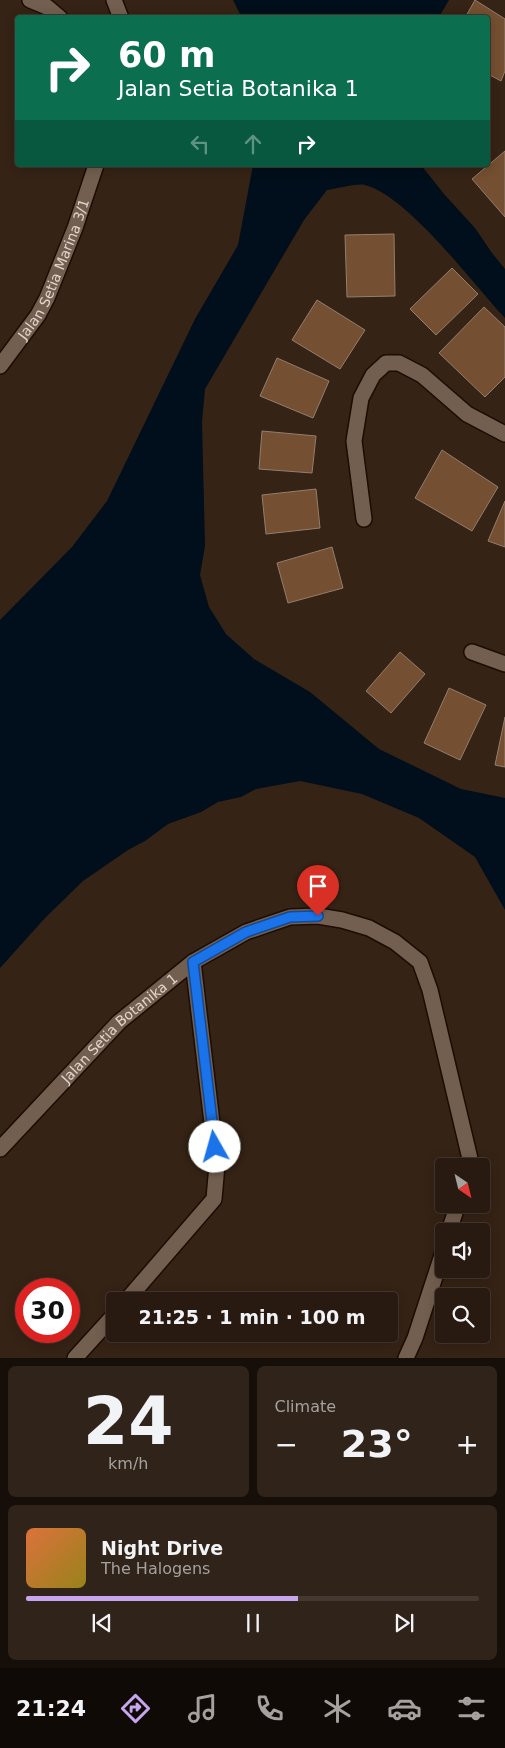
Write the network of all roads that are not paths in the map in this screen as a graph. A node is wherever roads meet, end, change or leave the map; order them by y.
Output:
1 (30, 0) edge
2 (114, 0) edge
3 (56, 15) edge
4 (120, 15) edge
5 (95, 167) edge
6 (0, 366) edge
7 (505, 434) edge
8 (364, 519) dead end
9 (472, 652) dead end
10 (505, 664) edge
11 (193, 962) junction
12 (0, 1148) edge
13 (470, 1158) edge
14 (435, 1277) edge
15 (134, 1292) edge
16 (106, 1324) edge
17 (75, 1358) edge
18 (406, 1358) edge

1 - 3 street
2 - 4 street
5 - 6 street, Jalan Setia Marina 3/1
7 - 8 street
9 - 10 street
11 - 12 street, Jalan Setia Botanika 1
11 - 13 street, Jalan Setia Botanika 1
11 - 15 street
14 - 18 street
16 - 17 street

